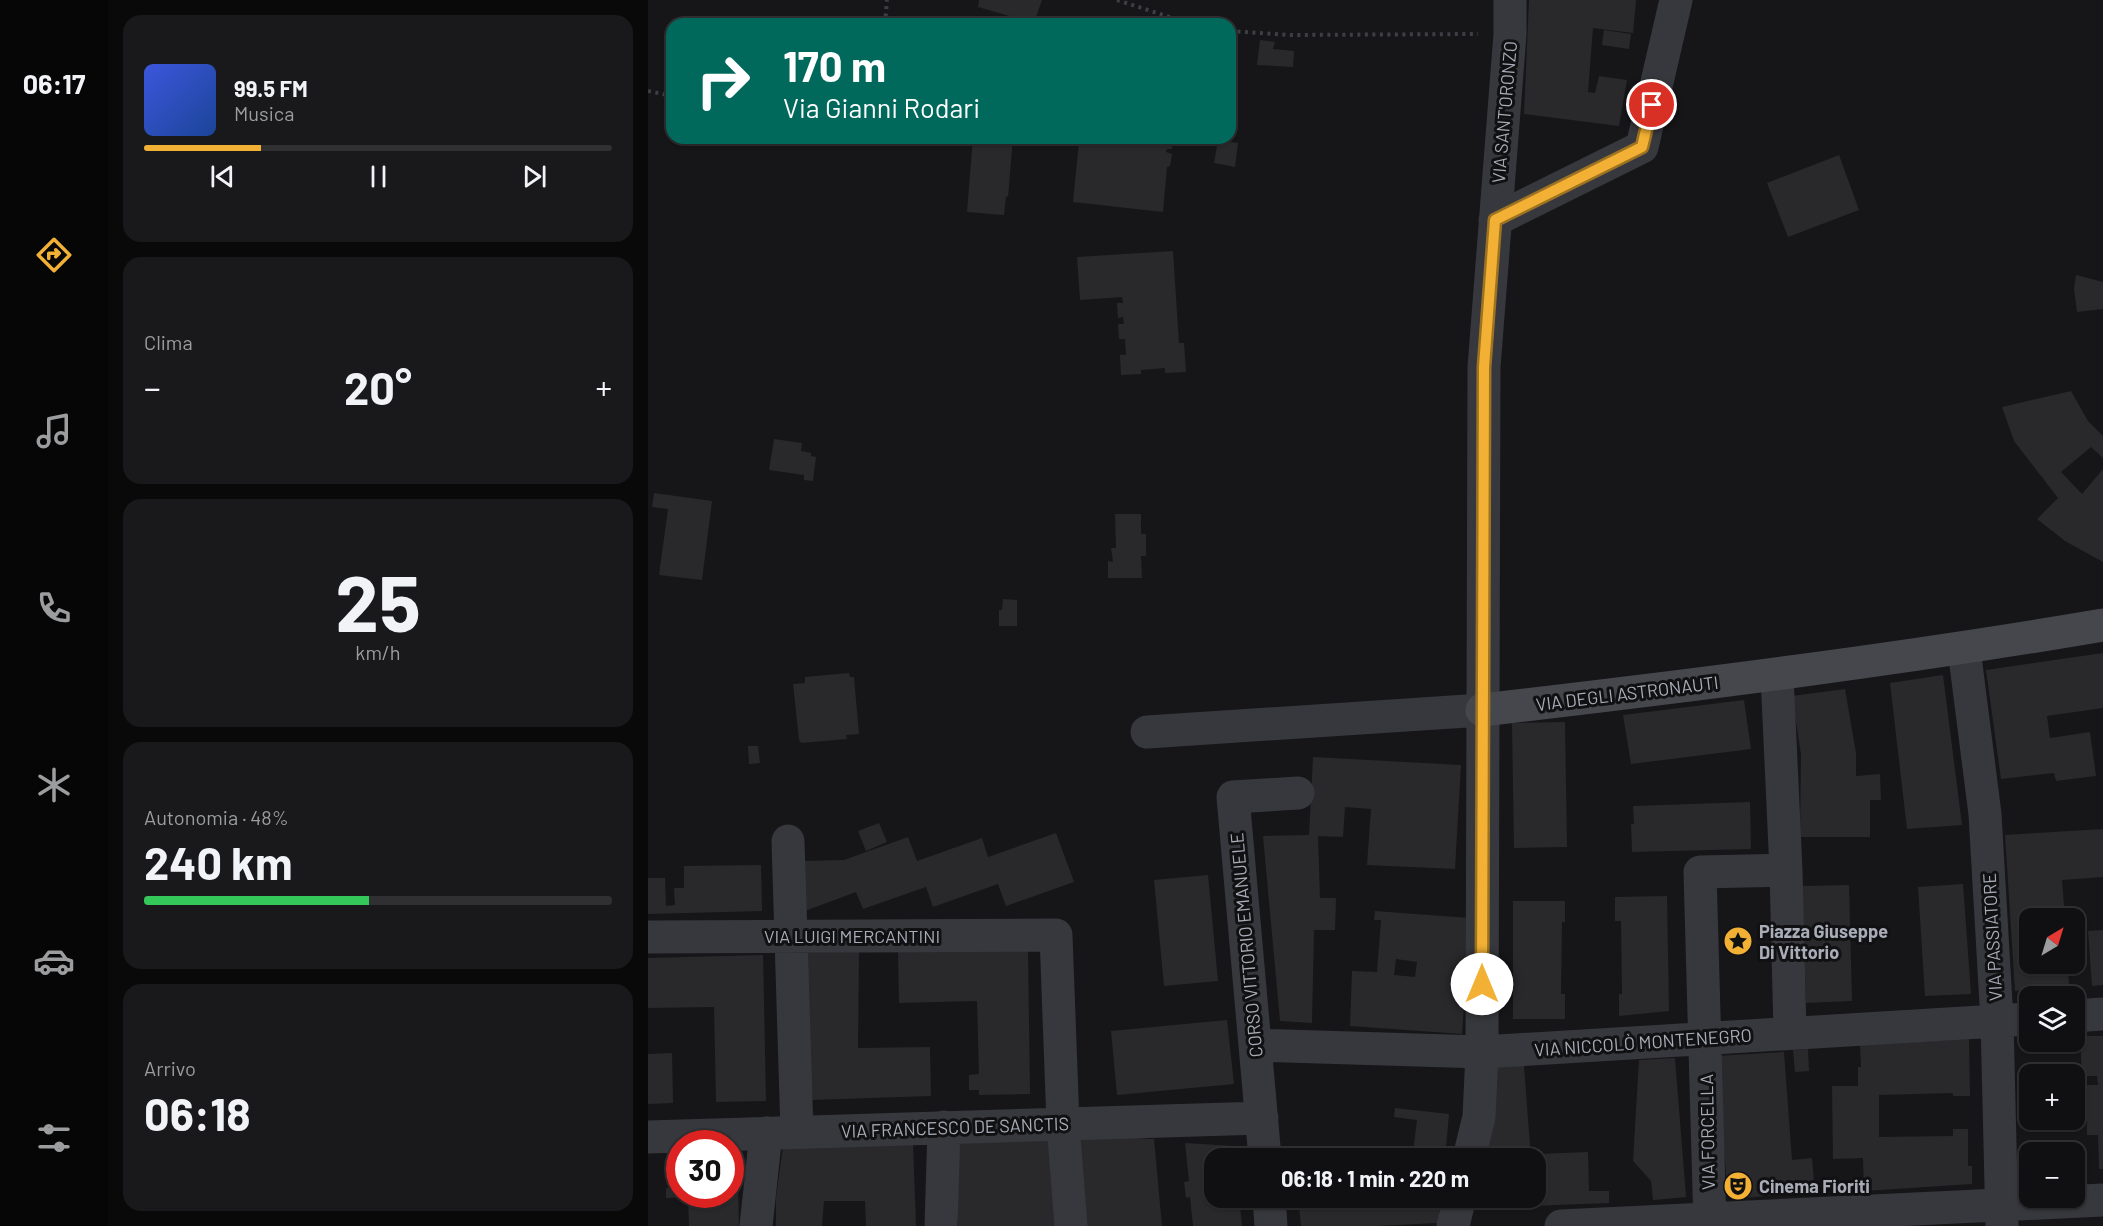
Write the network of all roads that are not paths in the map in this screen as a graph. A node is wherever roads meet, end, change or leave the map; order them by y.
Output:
1 (1509, 0) edge
2 (1676, 0) edge
3 (1495, 220) junction
4 (2103, 625) edge
5 (1964, 649) junction
6 (1778, 675) junction
7 (1482, 711) junction
8 (1148, 732) dead end
9 (1298, 793) dead end
10 (788, 841) dead end
11 (1786, 870) junction
12 (791, 936) junction
13 (648, 937) edge
14 (2103, 1014) edge
15 (2085, 1015) edge
16 (2019, 1020) edge
17 (1997, 1021) junction
18 (1791, 1033) junction
19 (1705, 1039) junction
20 (1255, 1046) junction
21 (1482, 1052) junction
22 (1262, 1118) junction
23 (1062, 1124) junction
24 (944, 1127) junction
25 (781, 1133) junction
26 (648, 1137) edge
27 (1264, 1148) edge
28 (1471, 1148) edge
29 (2103, 1200) edge
30 (1270, 1208) edge
31 (1457, 1208) edge
32 (2002, 1215) edge
33 (1710, 1222) edge
34 (756, 1226) edge
35 (941, 1226) edge
36 (1071, 1226) edge
37 (1271, 1226) edge
38 (1453, 1226) edge
39 (1561, 1226) edge

1 - 3 street, VIA SANT'ORONZO
2 - 3 street
3 - 7 street, VIA SANT'ORONZO
4 - 5 street, VIA DEGLI ASTRONAUTI
5 - 6 street, VIA DEGLI ASTRONAUTI
5 - 17 street, VIA PASSIATORE
6 - 7 street, VIA DEGLI ASTRONAUTI
6 - 11 street
7 - 8 street, VIA DEGLI ASTRONAUTI
7 - 21 street, VIA SANT'ORONZO
9 - 20 street, CORSO VITTORIO EMANUELE
10 - 12 street
11 - 18 street
11 - 19 street
12 - 13 street, VIA LUIGI MERCANTINI
12 - 23 street, VIA LUIGI MERCANTINI
12 - 25 street
14 - 15 street
16 - 17 street, VIA NICCOLÒ MONTENEGRO
17 - 18 street, VIA NICCOLÒ MONTENEGRO
17 - 32 street, VIA PASSIATORE
18 - 19 street, VIA NICCOLÒ MONTENEGRO
19 - 21 street, VIA NICCOLÒ MONTENEGRO
19 - 33 street, VIA FORCELLA
20 - 21 street, VIA NICCOLÒ MONTENEGRO
20 - 22 street, CORSO VITTORIO EMANUELE
21 - 28 street, VIA SANT'ORONZO
22 - 23 street, VIA FRANCESCO DE SANCTIS
22 - 27 street, CORSO VITTORIO EMANUELE
23 - 24 street, VIA FRANCESCO DE SANCTIS
23 - 36 street
24 - 25 street, VIA FRANCESCO DE SANCTIS
24 - 35 street
25 - 26 street, VIA FRANCESCO DE SANCTIS
25 - 34 street
29 - 32 street
30 - 37 street
31 - 38 street
32 - 33 street
33 - 39 street

